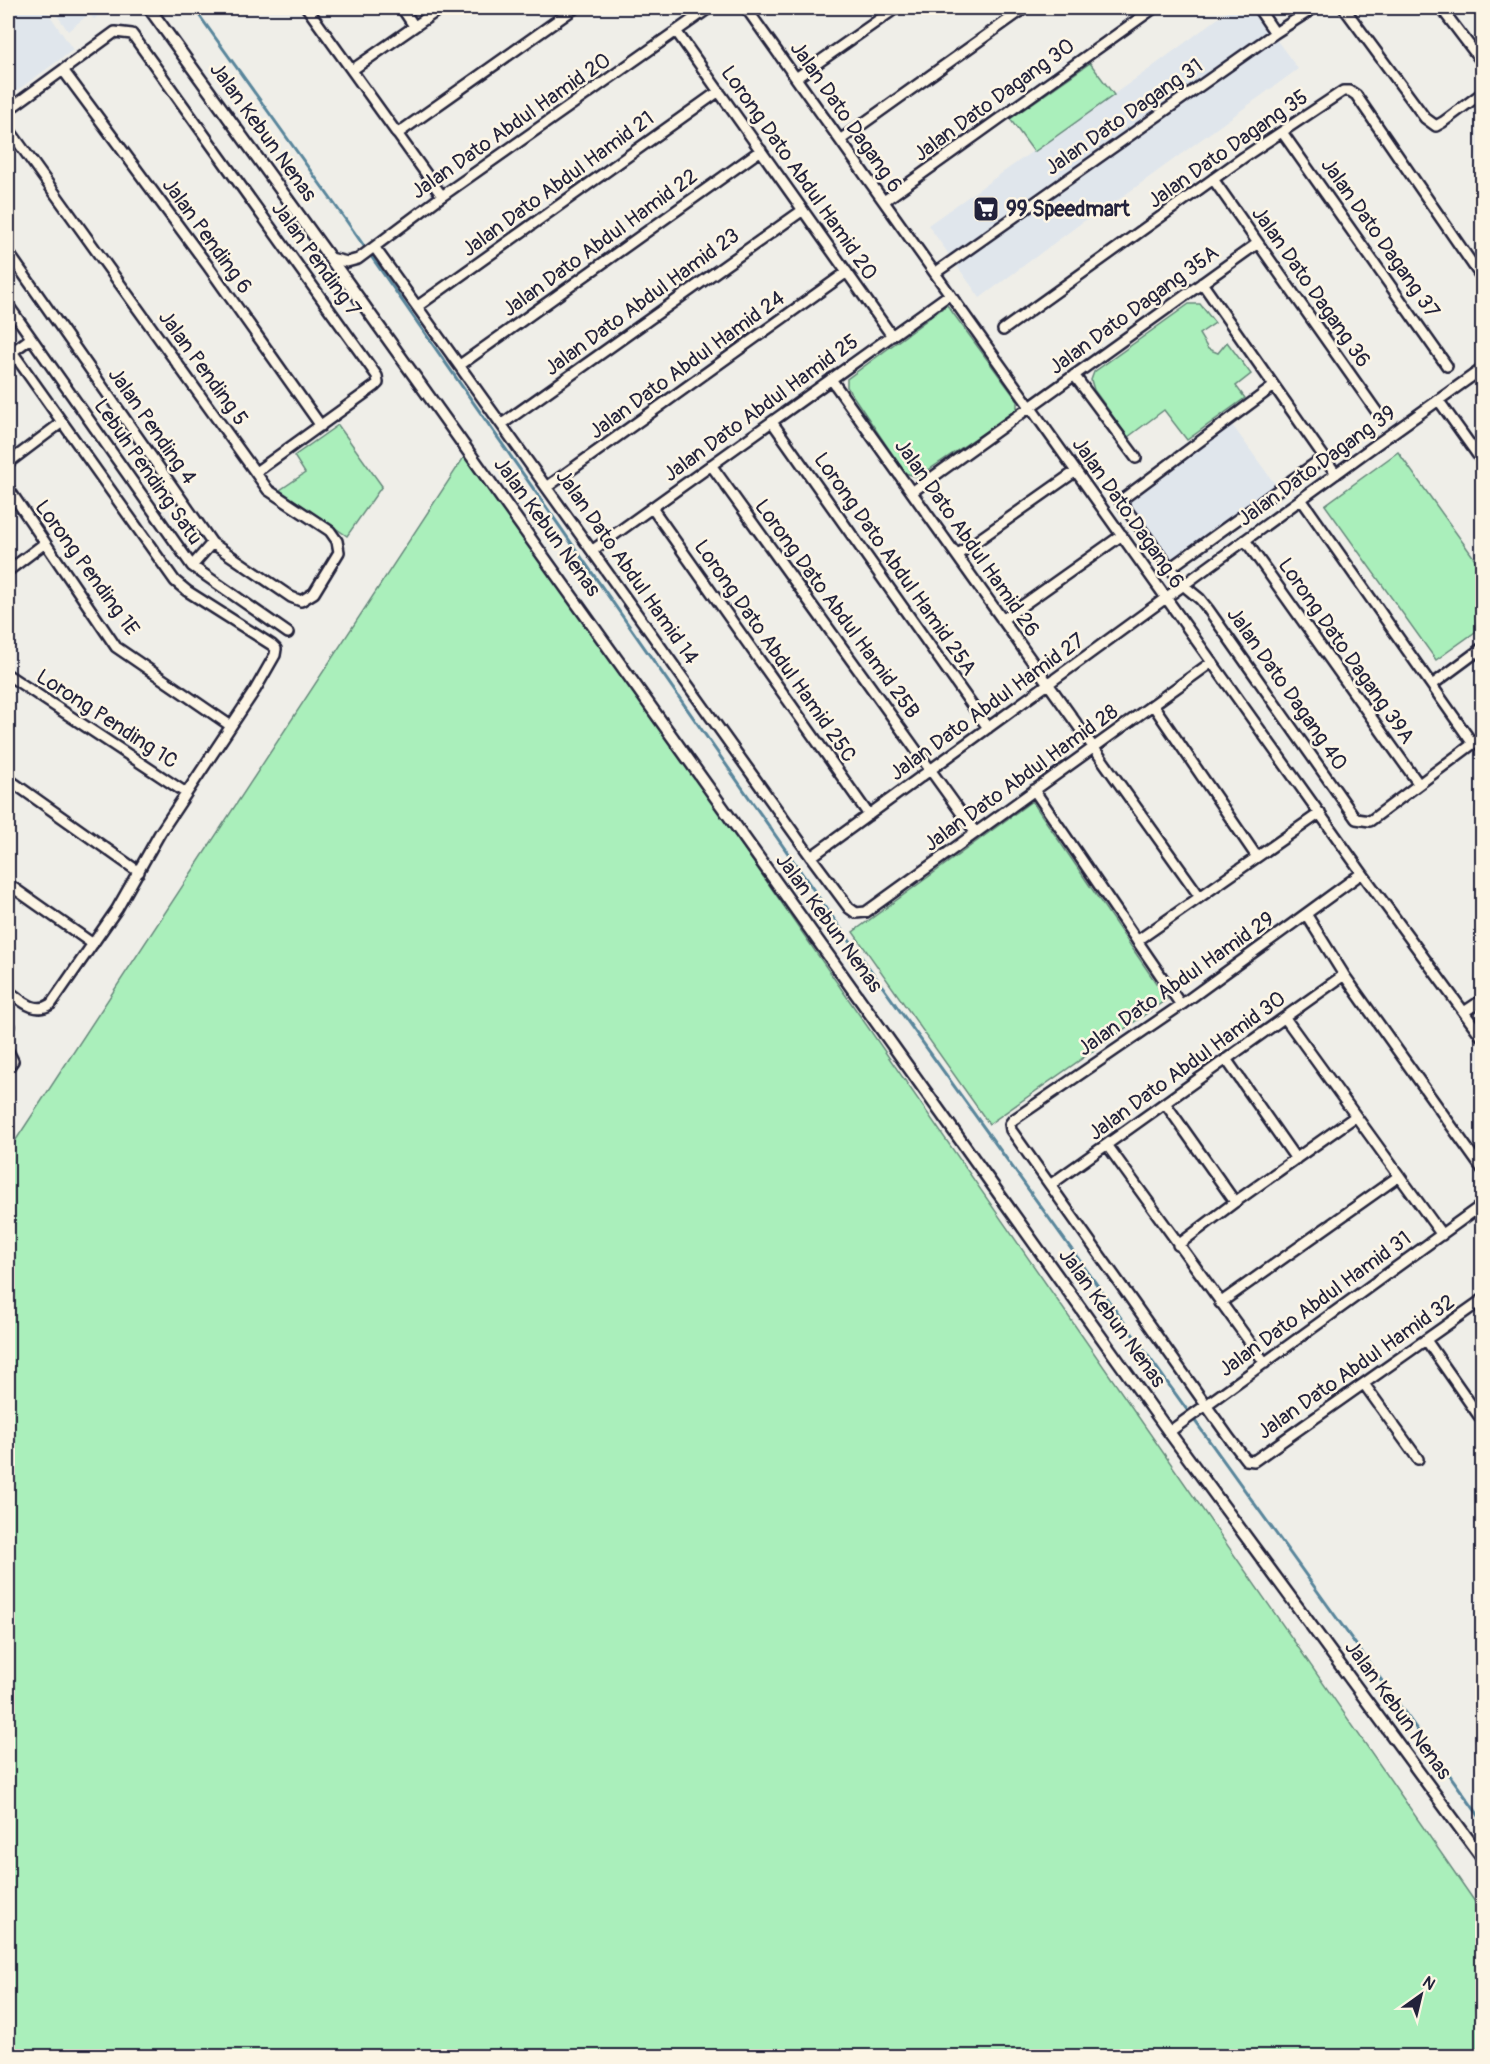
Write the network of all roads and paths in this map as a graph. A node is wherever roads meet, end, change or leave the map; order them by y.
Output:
1 (149, 8) edge
2 (307, 8) edge
3 (402, 8) edge
4 (441, 8) edge
5 (575, 8) edge
6 (709, 8) edge
7 (896, 8) edge
8 (1025, 8) edge
9 (1154, 8) edge
10 (1258, 8) edge
11 (1314, 8) edge
12 (1344, 8) edge
13 (1441, 8) edge
14 (751, 9) edge
15 (414, 26) junction
16 (676, 31) junction
17 (1275, 33) junction
18 (1482, 62) edge
19 (63, 70) junction
20 (352, 70) junction
21 (796, 78) junction
22 (719, 91) junction
23 (1482, 93) edge
24 (8, 110) edge
25 (8, 128) edge
26 (1282, 132) junction
27 (397, 134) junction
28 (840, 140) junction
29 (761, 150) junction
30 (1213, 179) junction
31 (442, 196) junction
32 (884, 201) junction
33 (803, 210) junction
34 (1258, 243) junction
35 (375, 248) junction
36 (8, 252) edge
37 (330, 258) junction
38 (847, 273) junction
39 (935, 273) junction
40 (1482, 278) edge
41 (1202, 283) junction
42 (950, 294) junction
43 (8, 304) edge
44 (418, 306) junction
45 (1003, 330) dead end
46 (892, 336) junction
47 (31, 338) junction
48 (9, 351) edge
49 (460, 365) junction
50 (1447, 366) dead end
51 (1482, 369) edge
52 (1074, 375) junction
53 (831, 379) junction
54 (1274, 386) junction
55 (1439, 401) junction
56 (1030, 406) junction
57 (1379, 415) dead end
58 (772, 422) junction
59 (61, 423) junction
60 (502, 424) junction
61 (321, 426) junction
62 (1324, 457) junction
63 (1136, 458) dead end
64 (1482, 461) edge
65 (8, 463) edge
66 (711, 465) junction
67 (1076, 471) junction
68 (255, 472) junction
69 (1336, 474) junction
70 (547, 487) junction
71 (8, 488) edge
72 (912, 492) junction
73 (1301, 499) junction
74 (652, 508) junction
75 (1122, 535) junction
76 (1245, 540) junction
77 (45, 543) junction
78 (212, 543) junction
79 (593, 550) junction
80 (957, 555) junction
81 (192, 566) junction
82 (1170, 568) junction
83 (8, 571) edge
84 (1183, 585) junction
85 (291, 597) joint
86 (1166, 598) junction
87 (1002, 620) junction
88 (288, 633) dead end
89 (1482, 648) edge
90 (1212, 662) junction
91 (8, 675) edge
92 (1047, 685) junction
93 (1432, 685) junction
94 (1153, 705) junction
95 (231, 726) junction
96 (988, 728) junction
97 (1482, 737) edge
98 (1473, 744) junction
99 (1092, 748) junction
100 (930, 770) junction
101 (8, 779) edge
102 (1418, 783) junction
103 (1034, 790) junction
104 (186, 793) junction
105 (1320, 813) junction
106 (869, 814) junction
107 (975, 832) junction
108 (811, 857) junction
109 (1257, 857) junction
110 (139, 872) junction
111 (1362, 873) junction
112 (8, 884) edge
113 (1200, 897) junction
114 (849, 908) joint
115 (1306, 914) junction
116 (1137, 941) junction
117 (93, 944) junction
118 (1344, 975) junction
119 (8, 991) edge
120 (1482, 1000) edge
121 (1180, 1005) junction
122 (1464, 1012) junction
123 (1285, 1018) junction
124 (1482, 1037) edge
125 (8, 1051) edge
126 (1226, 1059) junction
127 (10, 1065) edge
128 (1165, 1103) junction
129 (1356, 1116) junction
130 (1107, 1145) junction
131 (1296, 1159) junction
132 (1482, 1169) edge
133 (1399, 1176) junction
134 (1050, 1185) junction
135 (1235, 1202) junction
136 (1482, 1205) edge
137 (1442, 1235) junction
138 (1178, 1245) junction
139 (1482, 1300) edge
140 (1220, 1303) junction
141 (1426, 1340) junction
142 (1265, 1363) junction
143 (1364, 1384) junction
144 (1207, 1405) junction
145 (1479, 1416) dead end
146 (1169, 1432) junction
147 (1418, 1459) dead end
148 (1482, 1857) edge

1 - 37 street, Jalan Kebun Nenas
2 - 20 street
3 - 15 street
4 - 15 street
5 - 27 street
6 - 16 street, Jalan Dato Abdul Hamid 20
7 - 21 street
8 - 28 street
9 - 32 street, Jalan Dato Dagang 30
10 - 17 street
11 - 17 street, Jalan Dato Dagang 31
12 - 23 street
13 - 18 street
14 - 21 street, Jalan Dato Dagang 6
15 - 20 street
16 - 22 street, Lorong Dato Abdul Hamid 20
16 - 31 street, Jalan Dato Abdul Hamid 20
17 - 39 street, Jalan Dato Dagang 31
19 - 24 street
19 - 61 street, Jalan Pending 6
19 - 61 street, Jalan Pending 7
20 - 27 street
21 - 28 street, Jalan Dato Dagang 6
22 - 29 street, Lorong Dato Abdul Hamid 20
22 - 44 street, Jalan Dato Abdul Hamid 21
25 - 68 street, Jalan Pending 5
26 - 30 street, Jalan Dato Dagang 35
26 - 40 street, Jalan Dato Dagang 35
26 - 50 street, Jalan Dato Dagang 37
27 - 31 street
28 - 32 street, Jalan Dato Dagang 6
29 - 33 street, Lorong Dato Abdul Hamid 20
29 - 49 street, Jalan Dato Abdul Hamid 22
30 - 34 street, Jalan Dato Dagang 36
30 - 45 street, Jalan Dato Dagang 35
31 - 35 street, Jalan Dato Abdul Hamid 20
32 - 39 street, Jalan Dato Dagang 6
33 - 38 street, Lorong Dato Abdul Hamid 20
33 - 60 street, Jalan Dato Abdul Hamid 23
34 - 41 street, Jalan Dato Dagang 35A
34 - 57 street, Jalan Dato Dagang 36
35 - 37 street, Jalan Dato Abdul Hamid 20
35 - 44 street, Jalan Dato Abdul Hamid 14
36 - 78 street, Jalan Pending 4
37 - 146 street, Jalan Kebun Nenas
38 - 46 street, Lorong Dato Abdul Hamid 20
38 - 70 street, Jalan Dato Abdul Hamid 24
39 - 42 street, Jalan Dato Dagang 6
41 - 52 street, Jalan Dato Dagang 35A
41 - 54 street
42 - 46 street, Jalan Dato Abdul Hamid 25
42 - 56 street, Jalan Dato Dagang 6
43 - 47 street, Lebuh Pending Satu
44 - 49 street, Jalan Dato Abdul Hamid 14
46 - 53 street, Jalan Dato Abdul Hamid 25
47 - 48 street
47 - 81 street, Lebuh Pending Satu
48 - 59 street
49 - 60 street, Jalan Dato Abdul Hamid 14
51 - 55 street, Jalan Dato Dagang 39
52 - 56 street, Jalan Dato Dagang 35A
52 - 63 street
53 - 58 street, Jalan Dato Abdul Hamid 25
53 - 72 street, Jalan Dato Abdul Hamid 26
54 - 62 street
54 - 82 street, Jalan Dato Dagang 40
55 - 64 street
55 - 69 street, Jalan Dato Dagang 39
56 - 67 street, Jalan Dato Dagang 6
56 - 72 street, Jalan Dato Dagang 35A
58 - 66 street, Jalan Dato Abdul Hamid 25
58 - 96 street, Lorong Dato Abdul Hamid 25A
59 - 65 street
59 - 95 street
60 - 70 street, Jalan Dato Abdul Hamid 14
61 - 68 street, Jalan Pending 7
62 - 69 street
62 - 82 street
66 - 74 street, Jalan Dato Abdul Hamid 25
66 - 100 street, Lorong Dato Abdul Hamid 25B
67 - 75 street, Jalan Dato Dagang 6
67 - 80 street
68 - 85 street, Jalan Pending 5
69 - 73 street, Jalan Dato Dagang 39
70 - 79 street, Jalan Dato Abdul Hamid 14
71 - 77 street, Lorong Pending 1E
72 - 80 street, Jalan Dato Abdul Hamid 26
73 - 76 street, Jalan Dato Dagang 39
73 - 93 street
74 - 79 street, Jalan Dato Abdul Hamid 25
74 - 106 street, Lorong Dato Abdul Hamid 25C
75 - 86 street, Jalan Dato Dagang 6
75 - 87 street
76 - 84 street, Jalan Dato Dagang 39
76 - 102 street, Lorong Dato Dagang 39A
77 - 83 street
77 - 95 street, Lorong Pending 1E
78 - 81 street
78 - 85 street, Jalan Pending 4
79 - 108 street, Jalan Dato Abdul Hamid 14
80 - 87 street, Jalan Dato Abdul Hamid 26
81 - 88 street, Lebuh Pending Satu
82 - 84 street, Jalan Dato Dagang 40
84 - 86 street, Jalan Dato Abdul Hamid 27
84 - 102 street, Jalan Dato Dagang 40
86 - 90 street, Jalan Dato Dagang 6
86 - 92 street, Jalan Dato Abdul Hamid 27
87 - 92 street, Jalan Dato Abdul Hamid 26
89 - 93 street
90 - 94 street, Jalan Dato Abdul Hamid 28
90 - 105 street, Jalan Dato Dagang 6
91 - 104 street, Lorong Pending 1C
92 - 96 street, Jalan Dato Abdul Hamid 27
92 - 99 street, Jalan Dato Abdul Hamid 26
93 - 98 street
94 - 99 street, Jalan Dato Abdul Hamid 28
94 - 109 street
95 - 104 street
96 - 100 street, Jalan Dato Abdul Hamid 27
97 - 98 street
98 - 102 street
99 - 103 street, Jalan Dato Abdul Hamid 28
99 - 113 street, Jalan Dato Abdul Hamid 26
100 - 106 street, Jalan Dato Abdul Hamid 27
100 - 107 street, Lorong Dato Abdul Hamid 25B
101 - 110 street
103 - 107 street, Jalan Dato Abdul Hamid 28
103 - 116 street
104 - 110 street
105 - 109 street
105 - 111 street, Jalan Dato Dagang 6
106 - 108 street, Jalan Dato Abdul Hamid 27
107 - 114 street, Jalan Dato Abdul Hamid 28
108 - 114 street, Jalan Dato Abdul Hamid 14
109 - 113 street
110 - 117 street
111 - 115 street, Jalan Dato Abdul Hamid 29
111 - 122 street, Jalan Dato Dagang 6
112 - 117 street
113 - 116 street
115 - 118 street
115 - 121 street, Jalan Dato Abdul Hamid 29
116 - 121 street
117 - 119 street
118 - 123 street, Jalan Dato Abdul Hamid 30
118 - 132 street
120 - 122 street
121 - 134 street, Jalan Dato Abdul Hamid 29
122 - 124 street, Jalan Dato Dagang 6
123 - 126 street, Jalan Dato Abdul Hamid 30
123 - 129 street
125 - 127 street
126 - 128 street, Jalan Dato Abdul Hamid 30
126 - 131 street
128 - 130 street, Jalan Dato Abdul Hamid 30
128 - 135 street
129 - 131 street
129 - 133 street
130 - 134 street, Jalan Dato Abdul Hamid 30
130 - 138 street
131 - 135 street
133 - 137 street
133 - 140 street
134 - 144 street
135 - 138 street
136 - 137 street, Jalan Dato Abdul Hamid 31
137 - 142 street, Jalan Dato Abdul Hamid 31
138 - 140 street
139 - 141 street, Jalan Dato Abdul Hamid 32
140 - 142 street
141 - 143 street, Jalan Dato Abdul Hamid 32
141 - 145 street
142 - 144 street, Jalan Dato Abdul Hamid 31
143 - 144 street, Jalan Dato Abdul Hamid 32
143 - 147 street
144 - 146 street, Jalan Dato Abdul Hamid 31
146 - 148 street, Jalan Kebun Nenas

